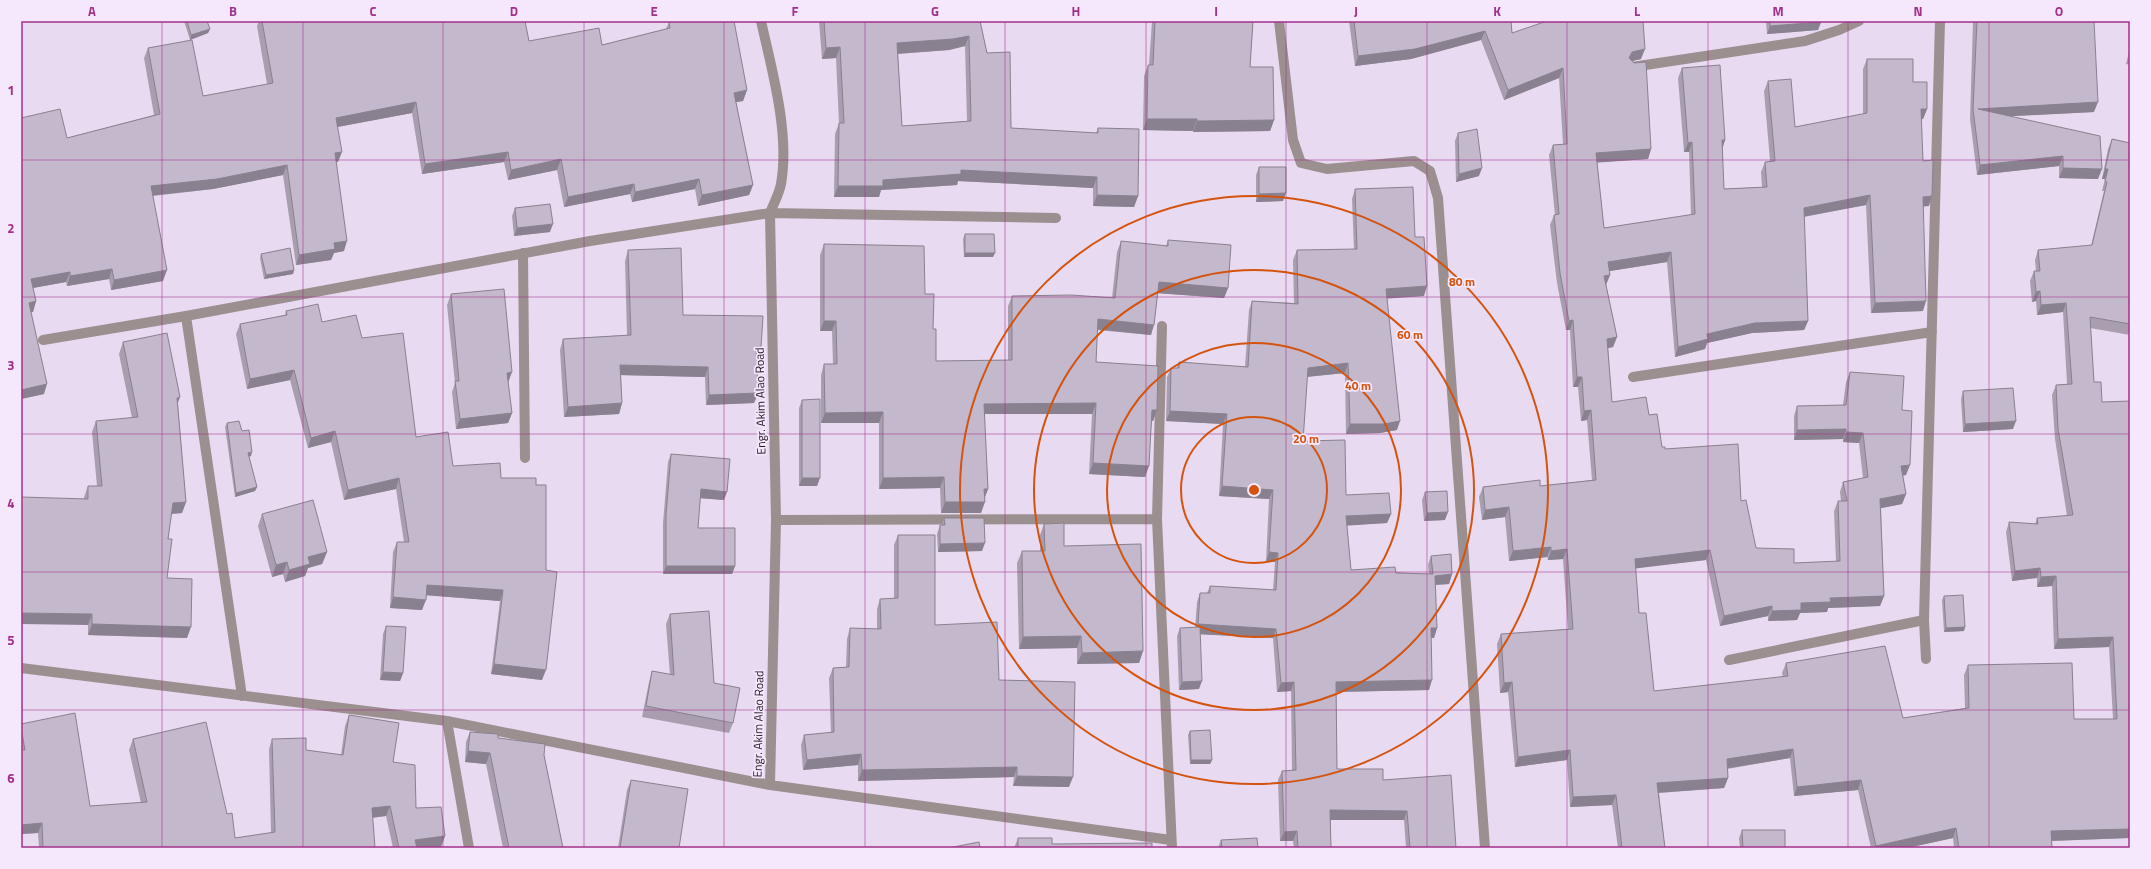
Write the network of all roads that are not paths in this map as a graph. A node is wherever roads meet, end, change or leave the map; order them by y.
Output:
1 (760, 21) edge
2 (1279, 21) edge
3 (1859, 21) edge
4 (1940, 21) edge
5 (1632, 67) edge
6 (770, 213) junction
7 (1056, 218) dead end
8 (523, 253) junction
9 (186, 316) junction
10 (1162, 326) dead end
11 (1932, 332) junction
12 (43, 340) dead end
13 (1633, 377) dead end
14 (525, 458) dead end
15 (1156, 519) junction
16 (776, 520) junction
17 (1924, 620) junction
18 (1926, 659) dead end
19 (1729, 660) dead end
20 (21, 668) edge
21 (242, 696) junction
22 (446, 721) junction
23 (770, 785) junction
24 (1171, 844) edge
25 (468, 848) edge
26 (1485, 848) edge

1 - 6 street, Engr. Akim Alao Road
2 - 26 street
3 - 5 street
4 - 11 street
6 - 7 street
6 - 8 street
6 - 16 street, Engr. Akim Alao Road
8 - 9 street
8 - 14 street
9 - 12 street
9 - 21 street
10 - 15 street
11 - 13 street
11 - 17 street
15 - 16 street
15 - 24 street
16 - 23 street, Engr. Akim Alao Road
17 - 18 street
17 - 19 street
20 - 21 street
21 - 22 street
22 - 23 street
22 - 25 street
23 - 24 street

